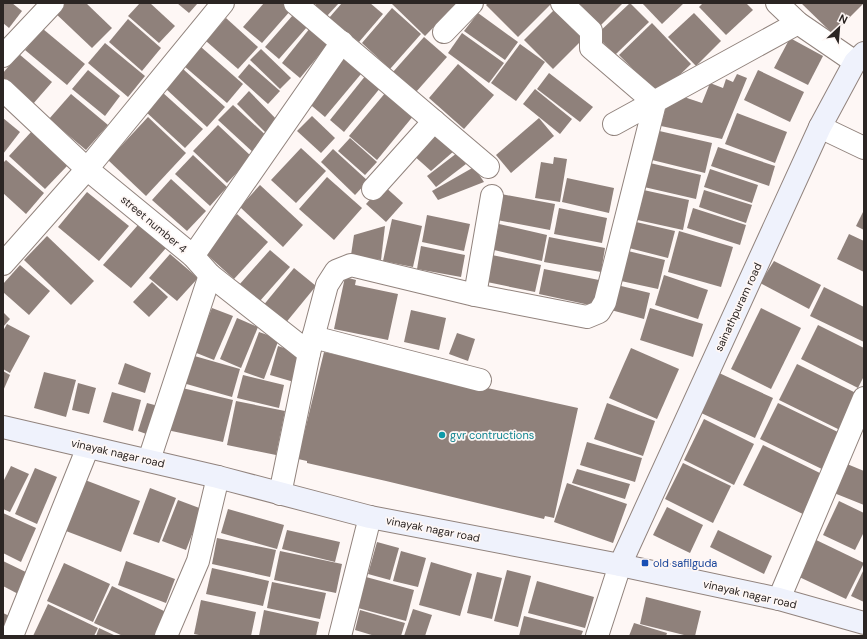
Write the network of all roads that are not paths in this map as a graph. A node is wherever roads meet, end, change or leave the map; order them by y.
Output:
1 (53, 3) edge
2 (223, 3) edge
3 (295, 3) edge
4 (472, 3) edge
5 (562, 3) edge
6 (778, 3) edge
7 (798, 23) junction
8 (444, 32) dead end
9 (342, 42) junction
10 (3, 56) edge
11 (860, 58) edge
12 (3, 90) edge
13 (655, 102) junction
14 (434, 121) junction
15 (614, 124) dead end
16 (820, 128) junction
17 (864, 148) edge
18 (488, 167) dead end
19 (87, 168) junction
20 (372, 189) dead end
21 (492, 196) dead end
22 (193, 256) junction
23 (3, 264) edge
24 (210, 275) junction
25 (475, 295) junction
26 (311, 345) junction
27 (480, 380) dead end
28 (864, 398) edge
29 (3, 428) edge
30 (88, 446) junction
31 (149, 460) junction
32 (218, 477) junction
33 (280, 494) junction
34 (370, 517) junction
35 (620, 564) junction
36 (779, 599) junction
37 (861, 628) edge
38 (12, 636) edge
39 (166, 636) edge
40 (340, 636) edge
41 (597, 636) edge

1 - 10 street
2 - 19 street
3 - 9 street
4 - 8 street
5 - 13 street
6 - 7 street
7 - 11 street
7 - 13 street
9 - 14 street
9 - 22 street
11 - 16 street, sainathpuram road
12 - 19 street, street number 4
13 - 15 street
13 - 25 street
14 - 18 street
14 - 20 street
16 - 17 street
16 - 35 street, sainathpuram road
19 - 22 street, street number 4
19 - 23 street
21 - 25 street
22 - 24 street, street number 4
24 - 26 street, street number 4
24 - 31 street
25 - 26 street
26 - 27 street
26 - 33 street
28 - 36 street
29 - 30 street, vinayak nagar road
30 - 31 street, vinayak nagar road
30 - 38 street
31 - 32 street, vinayak nagar road
32 - 33 street, vinayak nagar road
32 - 39 street
33 - 34 street, vinayak nagar road
34 - 35 street, vinayak nagar road
34 - 40 street
35 - 36 street, vinayak nagar road
35 - 41 street
36 - 37 street, vinayak nagar road

